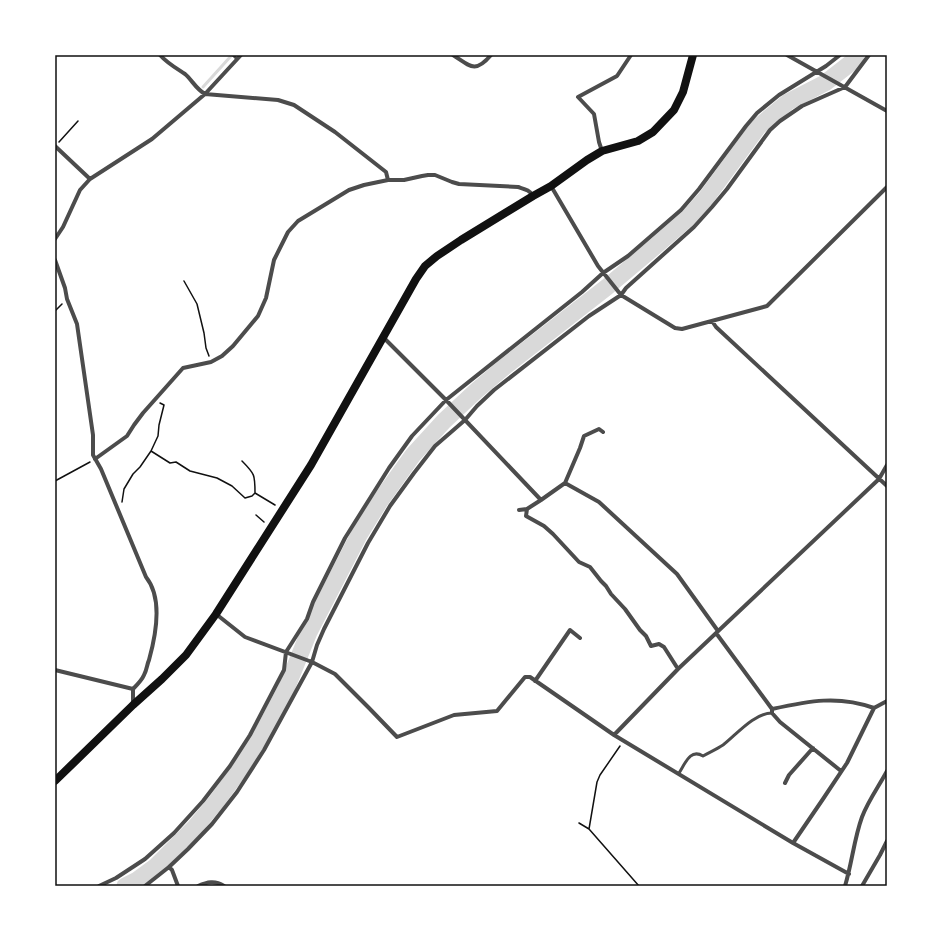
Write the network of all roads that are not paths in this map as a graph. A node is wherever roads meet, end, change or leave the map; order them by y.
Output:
1 (160, 55) edge
2 (233, 55) edge
3 (453, 55) edge
4 (491, 55) edge
5 (631, 55) edge
6 (693, 55) edge
7 (787, 55) edge
8 (840, 55) edge
9 (869, 55) edge
10 (239, 57) edge
11 (817, 72) junction
12 (844, 88) junction
13 (205, 94) junction
14 (887, 111) edge
15 (56, 146) edge
16 (602, 151) junction
17 (90, 179) junction
18 (388, 180) junction
19 (551, 186) junction
20 (887, 186) edge
21 (533, 196) junction
22 (55, 239) edge
23 (55, 260) edge
24 (603, 273) junction
25 (619, 293) junction
26 (712, 321) junction
27 (383, 337) junction
28 (448, 402) junction
29 (465, 420) junction
30 (603, 432) dead end
31 (95, 459) junction
32 (887, 465) edge
33 (879, 479) junction
34 (564, 483) junction
35 (887, 486) edge
36 (541, 500) junction
37 (527, 508) junction
38 (519, 510) dead end
39 (216, 614) junction
40 (717, 632) junction
41 (580, 638) dead end
42 (286, 652) junction
43 (312, 662) junction
44 (678, 669) junction
45 (55, 670) edge
46 (535, 681) junction
47 (133, 689) junction
48 (887, 701) edge
49 (133, 705) junction
50 (874, 708) junction
51 (772, 711) junction
52 (614, 734) junction
53 (813, 748) junction
54 (841, 771) junction
55 (887, 771) edge
56 (679, 773) junction
57 (55, 781) edge
58 (785, 783) dead end
59 (887, 840) edge
60 (793, 843) junction
61 (169, 867) junction
62 (848, 874) junction
63 (99, 886) edge
64 (144, 886) edge
65 (178, 886) edge
66 (198, 886) edge
67 (224, 886) edge
68 (845, 886) edge
69 (862, 886) edge

1 - 13 street
2 - 10 lane
3 - 4 street
5 - 16 street
6 - 16 main road
7 - 11 street
8 - 11 street
9 - 12 street
10 - 13 street
11 - 12 street
11 - 24 street
12 - 14 street
12 - 25 street
13 - 17 street
13 - 18 street
15 - 17 street
16 - 19 main road
17 - 22 street
18 - 21 street
18 - 31 street
19 - 21 main road
19 - 24 street
20 - 26 street
21 - 27 main road
23 - 31 street
24 - 25 street
24 - 28 street
25 - 26 street
25 - 29 street
26 - 33 street
27 - 28 street
27 - 39 main road
28 - 29 street
28 - 42 street
29 - 36 street
29 - 43 street
30 - 34 street
31 - 47 street
32 - 33 street
33 - 35 street
33 - 40 street
34 - 36 street
34 - 40 street
36 - 37 street
37 - 38 street
37 - 44 street
39 - 42 street
39 - 49 main road
40 - 44 street
40 - 51 street
41 - 46 street
42 - 43 street
42 - 63 street
43 - 46 street
43 - 61 street
44 - 52 street
45 - 47 street
46 - 52 street
47 - 49 street
48 - 50 street
49 - 57 main road
50 - 51 street
50 - 54 street
51 - 53 street
51 - 56 lane
52 - 56 street
53 - 54 street
53 - 58 street
54 - 60 street
55 - 62 street
56 - 60 street
59 - 69 street
60 - 62 street
61 - 64 street
61 - 65 street
62 - 68 street
66 - 67 street

